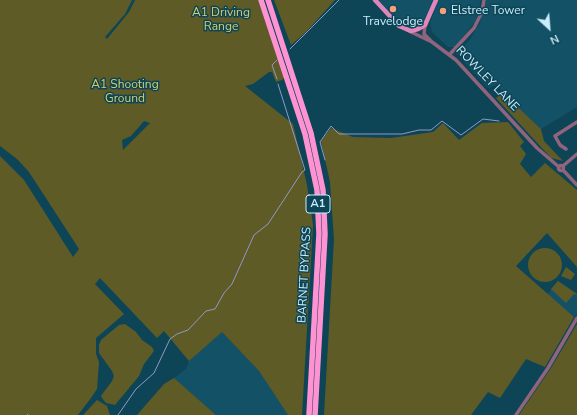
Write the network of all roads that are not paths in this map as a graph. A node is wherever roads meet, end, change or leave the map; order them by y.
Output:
1 (261, 0) edge
2 (268, 0) edge
3 (375, 0) edge
4 (436, 0) edge
5 (484, 0) edge
6 (425, 25) junction
7 (406, 30) junction
8 (432, 42) junction
9 (450, 54) junction
10 (576, 125) edge
11 (566, 149) dead end
12 (577, 154) edge
13 (562, 168) junction
14 (577, 185) edge
15 (577, 318) edge
16 (309, 415) edge
17 (315, 415) edge
18 (516, 415) edge

1 - 16 highway, BARNET BYPASS / A1
2 - 17 highway, BARNET BYPASS / A1
3 - 7 main road, ROWLEY LANE
4 - 6 main road
5 - 9 street
6 - 7 main road
6 - 8 street
7 - 8 street, ROWLEY LANE
8 - 9 street, ROWLEY LANE
9 - 13 street, ROWLEY LANE
10 - 11 street
12 - 13 street
13 - 14 street, ROWLEY LANE
15 - 18 street

